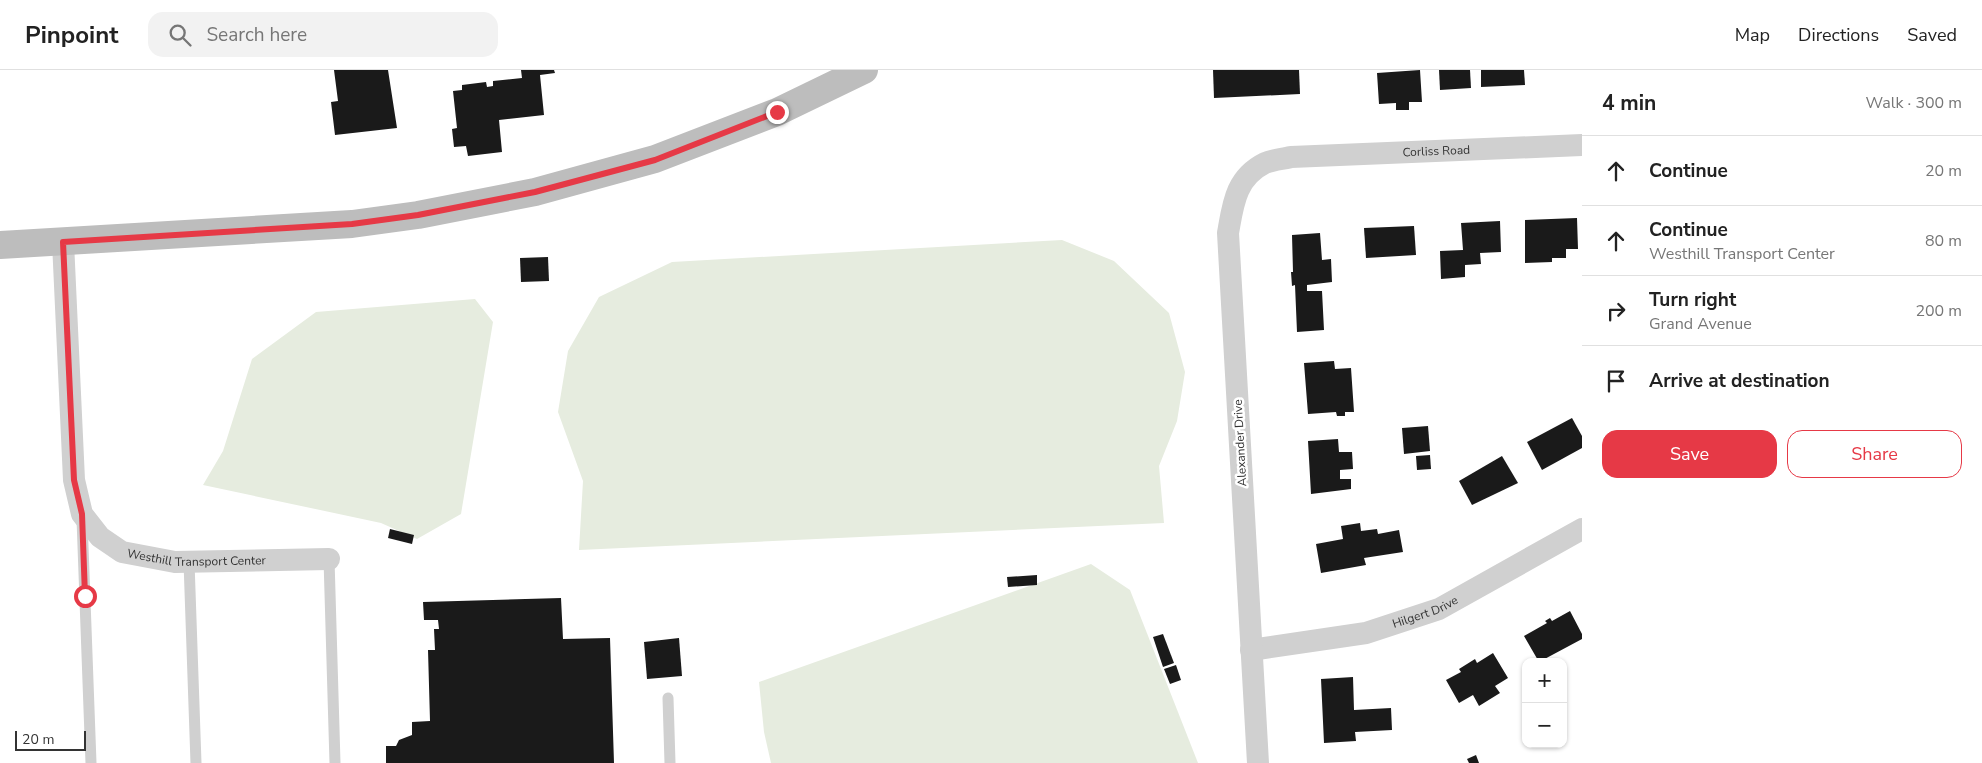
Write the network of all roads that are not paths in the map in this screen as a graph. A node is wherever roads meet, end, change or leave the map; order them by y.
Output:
1 (864, 70) edge
2 (1582, 146) edge
3 (1291, 157) joint
4 (63, 242) junction
5 (0, 245) edge
6 (82, 514) junction
7 (1582, 529) edge
8 (329, 559) joint
9 (190, 562) junction
10 (1251, 650) junction
11 (668, 698) dead end
12 (90, 763) edge
13 (196, 763) edge
14 (335, 763) edge
15 (670, 763) edge
16 (1258, 763) edge

1 - 4 street
2 - 3 street, Corliss Road
3 - 10 street, Alexander Drive
4 - 5 street
4 - 6 street, Westhill Transport Center
6 - 9 street, Westhill Transport Center
6 - 12 lane
7 - 10 street, Hilgert Drive
8 - 9 street, Westhill Transport Center
8 - 14 lane
9 - 13 lane
10 - 16 street, Alexander Drive
11 - 15 lane

